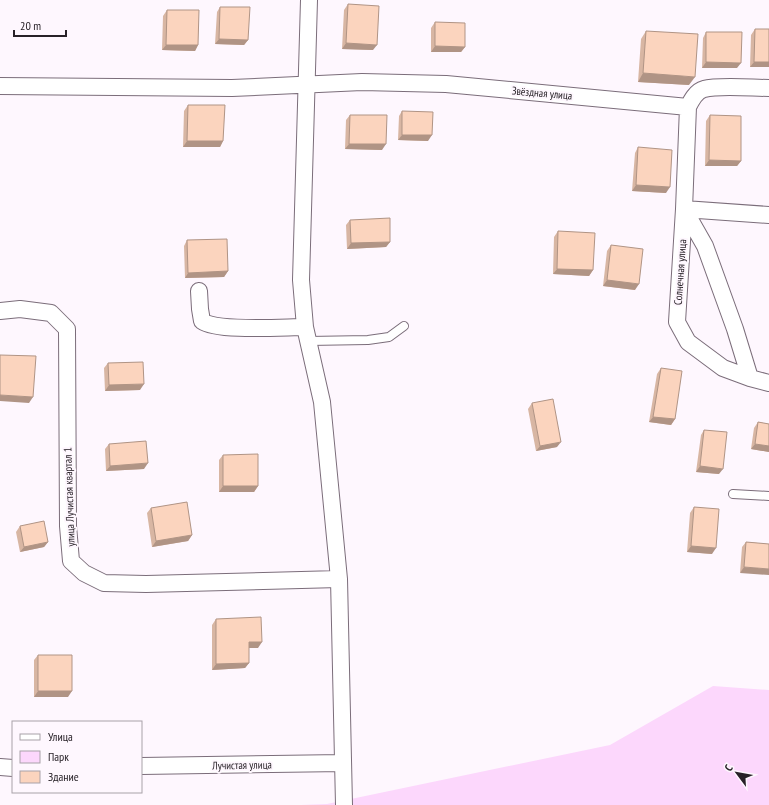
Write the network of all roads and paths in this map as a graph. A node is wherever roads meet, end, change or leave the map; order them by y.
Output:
1 (309, 0) edge
2 (307, 85) junction
3 (0, 86) edge
4 (769, 88) edge
5 (688, 107) junction
6 (684, 208) junction
7 (769, 215) edge
8 (199, 291) dead end
9 (0, 311) edge
10 (404, 326) dead end
11 (307, 334) junction
12 (750, 378) junction
13 (769, 382) edge
14 (733, 494) dead end
15 (769, 496) edge
16 (339, 579) junction
17 (343, 763) junction
18 (142, 766) edge
19 (0, 767) edge
20 (12, 768) edge
21 (344, 805) edge

1 - 2 street
2 - 3 street, Звёздная улица
2 - 5 street, Звёздная улица
2 - 11 street
4 - 5 street
5 - 6 street, Солнечная улица
6 - 7 street
6 - 12 street
6 - 12 street, Солнечная улица
8 - 11 street
9 - 16 street, улица Лучистая квартал 1
10 - 11 lane
11 - 16 street
12 - 13 street, Солнечная улица
14 - 15 lane
16 - 17 street
17 - 18 street, Лучистая улица
17 - 21 street
19 - 20 street

